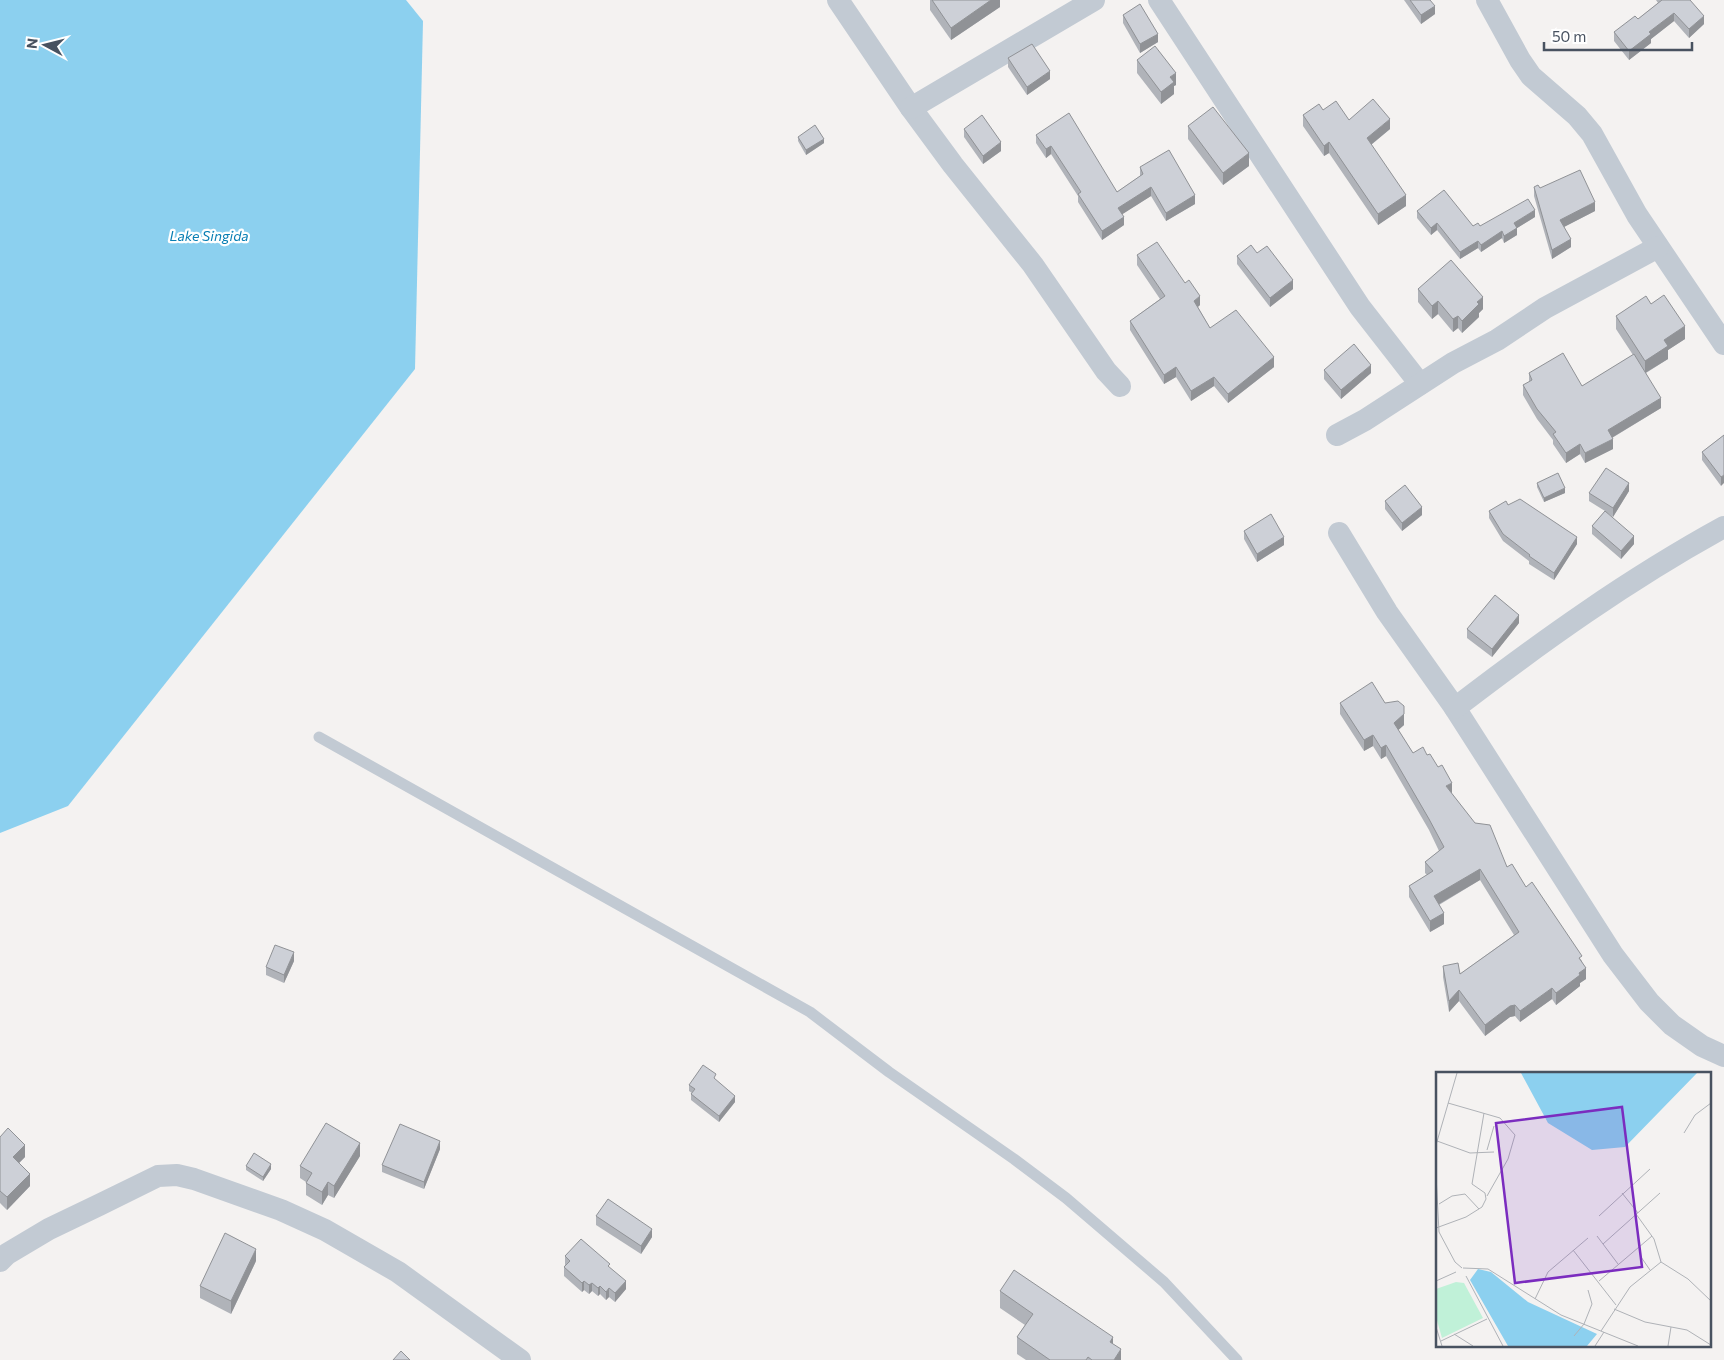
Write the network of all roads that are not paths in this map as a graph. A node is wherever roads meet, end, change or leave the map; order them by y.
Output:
1 (838, 0) edge
2 (1094, 0) edge
3 (1159, 0) edge
4 (1487, 0) edge
5 (911, 108) junction
6 (1658, 247) junction
7 (1724, 344) edge
8 (1420, 384) junction
9 (1120, 386) dead end
10 (1337, 435) dead end
11 (1724, 527) edge
12 (1339, 533) dead end
13 (1455, 708) junction
14 (319, 737) dead end
15 (1724, 1056) edge
16 (0, 1261) edge
17 (520, 1360) edge
18 (1237, 1360) edge

1 - 5 street
2 - 5 street
3 - 8 street
4 - 6 street
5 - 9 street
6 - 7 street
6 - 8 street
8 - 10 street
11 - 13 street
12 - 13 street
13 - 15 street
14 - 18 lane
16 - 17 street

